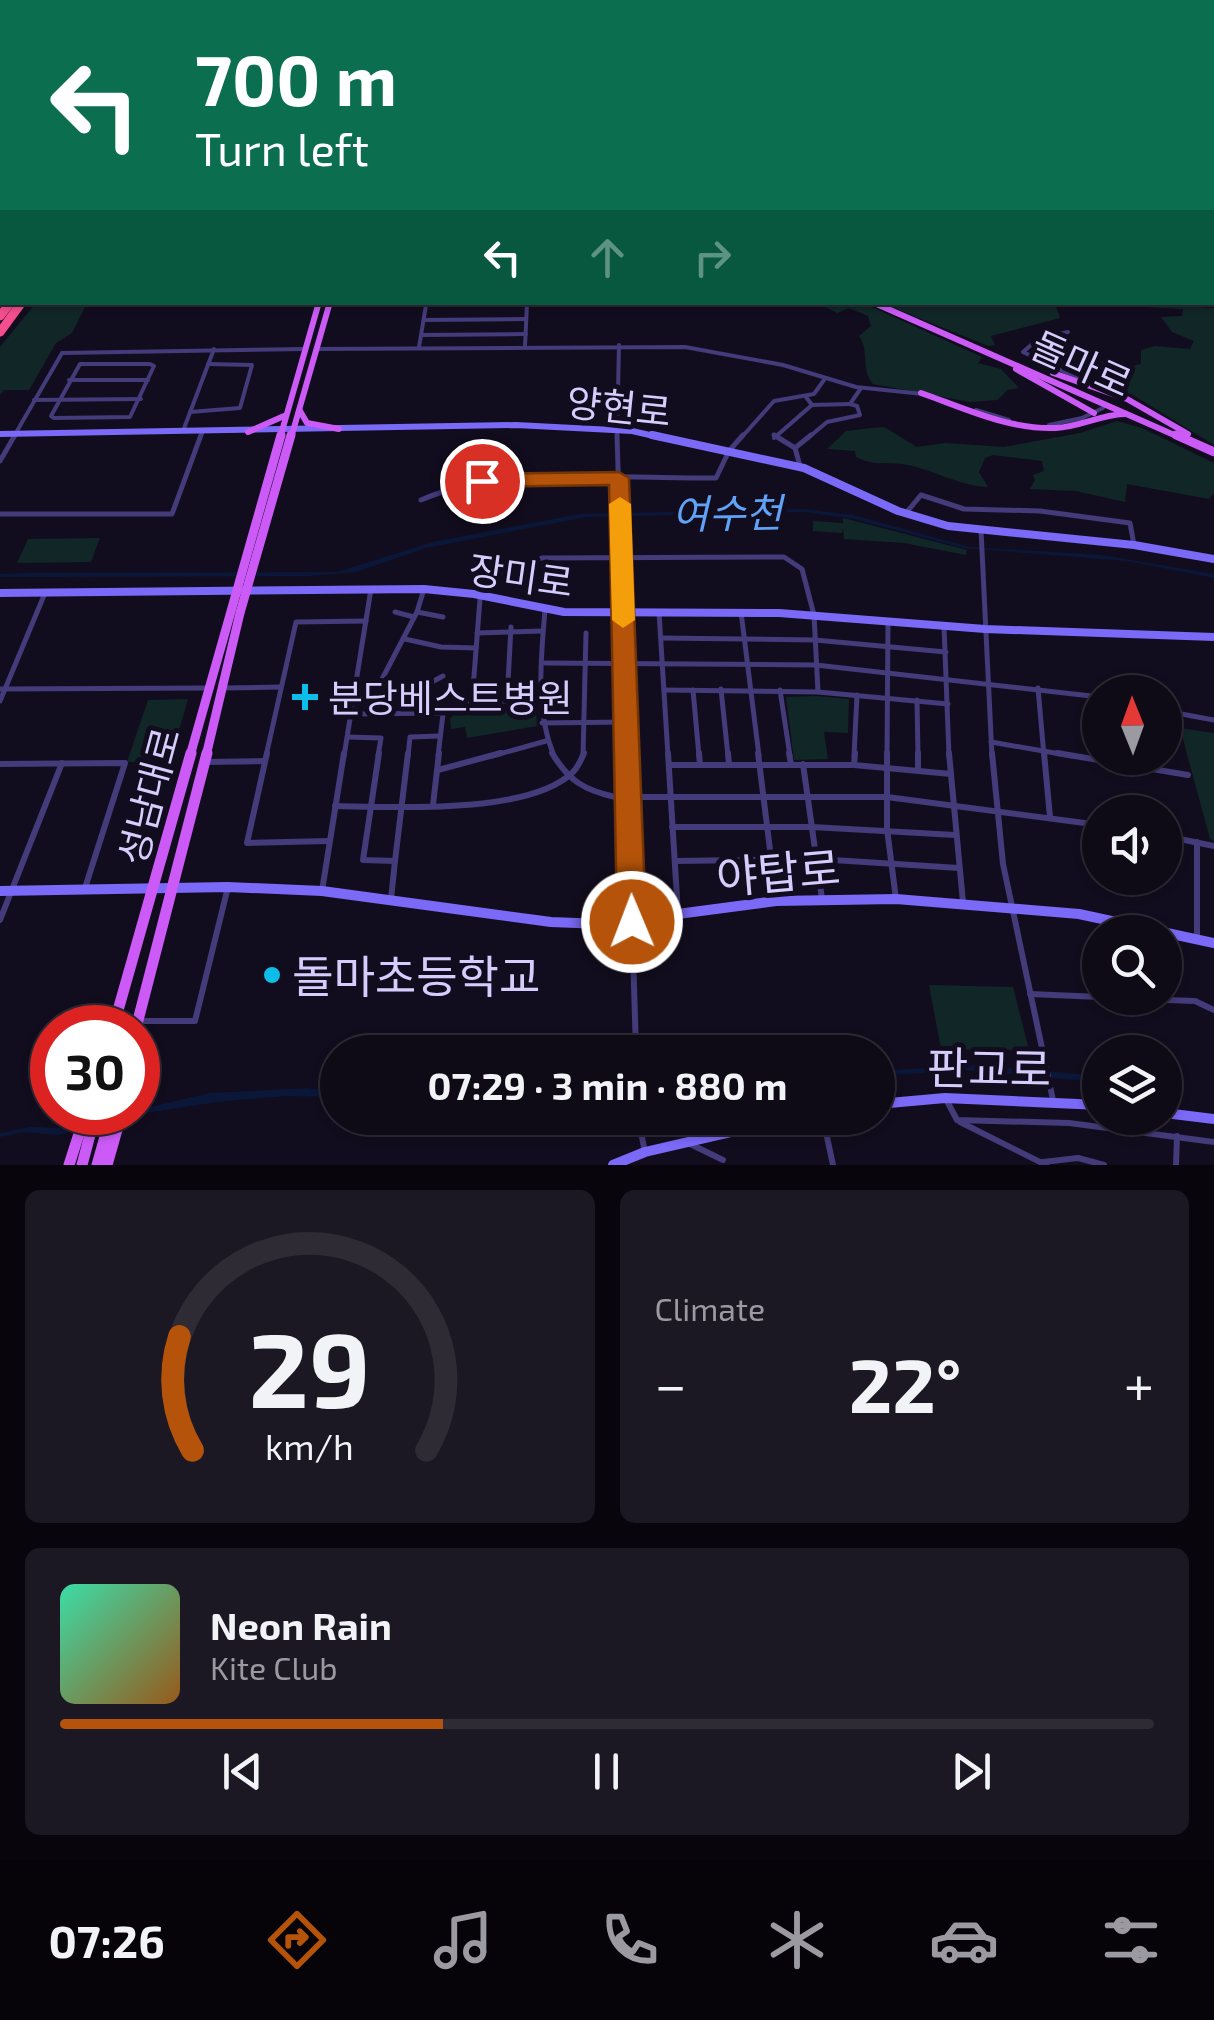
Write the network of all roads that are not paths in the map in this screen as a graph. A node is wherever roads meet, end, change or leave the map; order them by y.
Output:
1 (60, 0) edge
2 (73, 0) edge
3 (84, 0) edge
4 (20, 305) edge
5 (318, 305) edge
6 (329, 305) edge
7 (426, 305) edge
8 (527, 305) edge
9 (879, 305) edge
10 (526, 319) junction
11 (424, 320) junction
12 (0, 332) edge
13 (1068, 332) dead end
14 (526, 334) junction
15 (422, 335) junction
16 (619, 345) junction
17 (525, 346) junction
18 (420, 348) junction
19 (214, 349) junction
20 (305, 349) junction
21 (316, 349) junction
22 (128, 350) junction
23 (993, 354) junction
24 (122, 364) junction
25 (208, 364) junction
26 (68, 380) junction
27 (148, 380) junction
28 (824, 380) junction
29 (861, 388) junction
30 (921, 393) junction
31 (806, 397) junction
32 (1115, 398) junction
33 (140, 399) junction
34 (34, 400) junction
35 (58, 400) junction
36 (850, 404) junction
37 (812, 405) junction
38 (1104, 408) dead end
39 (299, 410) junction
40 (190, 412) junction
41 (1094, 413) junction
42 (286, 414) junction
43 (1132, 414) junction
44 (340, 430) junction
45 (618, 430) junction
46 (293, 431) junction
47 (248, 432) junction
48 (280, 432) junction
49 (182, 433) junction
50 (202, 433) junction
51 (0, 434) edge
52 (16, 434) junction
53 (795, 448) junction
54 (729, 450) junction
55 (1214, 450) edge
56 (0, 461) edge
57 (800, 466) junction
58 (619, 478) junction
59 (421, 500) dead end
60 (0, 514) edge
61 (906, 514) junction
62 (982, 534) junction
63 (1134, 545) junction
64 (621, 558) junction
65 (1214, 559) edge
66 (243, 562) joint
67 (242, 586) junction
68 (371, 589) junction
69 (424, 590) junction
70 (45, 592) junction
71 (0, 593) edge
72 (480, 596) junction
73 (544, 610) junction
74 (394, 612) dead end
75 (623, 612) junction
76 (659, 612) junction
77 (741, 612) junction
78 (416, 614) junction
79 (814, 615) junction
80 (443, 617) dead end
81 (888, 620) junction
82 (366, 622) junction
83 (944, 626) junction
84 (511, 630) junction
85 (985, 630) junction
86 (543, 632) junction
87 (586, 632) dead end
88 (477, 633) junction
89 (1214, 637) edge
90 (660, 638) junction
91 (744, 638) junction
92 (403, 639) junction
93 (816, 640) junction
94 (888, 646) junction
95 (476, 648) junction
96 (946, 652) junction
97 (662, 663) junction
98 (747, 663) junction
99 (544, 664) junction
100 (586, 664) junction
101 (625, 664) junction
102 (816, 666) junction
103 (887, 671) junction
104 (443, 676) dead end
105 (947, 677) junction
106 (989, 682) junction
107 (357, 683) junction
108 (380, 683) junction
109 (280, 687) junction
110 (209, 688) junction
111 (224, 688) junction
112 (1038, 688) junction
113 (3, 689) edge
114 (721, 689) junction
115 (750, 689) junction
116 (664, 690) junction
117 (692, 690) junction
118 (780, 690) junction
119 (415, 691) junction
120 (818, 692) junction
121 (857, 694) junction
122 (1082, 694) edge
123 (886, 697) junction
124 (542, 700) junction
125 (917, 700) junction
126 (0, 701) edge
127 (508, 701) junction
128 (472, 702) junction
129 (948, 704) junction
130 (443, 713) junction
131 (350, 714) junction
132 (426, 714) junction
133 (1182, 714) edge
134 (1214, 720) edge
135 (542, 722) junction
136 (586, 722) junction
137 (627, 722) junction
138 (440, 736) junction
139 (347, 738) junction
140 (546, 741) junction
141 (991, 742) junction
142 (1045, 750) junction
143 (264, 761) junction
144 (204, 762) junction
145 (0, 764) edge
146 (62, 764) junction
147 (729, 764) junction
148 (760, 764) junction
149 (791, 764) junction
150 (804, 764) junction
151 (668, 765) junction
152 (700, 765) junction
153 (854, 765) junction
154 (886, 766) junction
155 (918, 769) junction
156 (438, 770) junction
157 (950, 774) junction
158 (1188, 775) dead end
159 (568, 776) junction
160 (764, 795) junction
161 (807, 795) junction
162 (629, 796) junction
163 (670, 796) junction
164 (886, 797) junction
165 (951, 804) junction
166 (402, 805) junction
167 (433, 805) junction
168 (335, 806) junction
169 (370, 806) junction
170 (996, 809) junction
171 (1050, 817) junction
172 (1082, 822) edge
173 (672, 827) junction
174 (768, 827) junction
175 (812, 827) junction
176 (887, 829) junction
177 (955, 835) junction
178 (1182, 839) edge
179 (330, 841) junction
180 (1197, 842) junction
181 (1214, 846) edge
182 (817, 859) junction
183 (772, 860) junction
184 (395, 861) junction
185 (675, 861) junction
186 (891, 861) junction
187 (959, 868) junction
188 (228, 887) junction
189 (154, 888) junction
190 (175, 888) junction
191 (84, 890) junction
192 (0, 891) edge
193 (13, 891) junction
194 (322, 891) junction
195 (391, 899) junction
196 (822, 899) junction
197 (896, 899) junction
198 (776, 901) junction
199 (963, 904) junction
200 (1014, 909) junction
201 (678, 917) junction
202 (0, 920) edge
203 (632, 922) junction
204 (1196, 938) junction
205 (1214, 943) edge
206 (1030, 994) junction
207 (1082, 996) edge
208 (1182, 1001) edge
209 (120, 1005) edge
210 (142, 1005) edge
211 (1214, 1010) edge
212 (160, 1023) edge
213 (635, 1035) edge
214 (1052, 1094) junction
215 (945, 1098) junction
216 (895, 1102) edge
217 (1082, 1102) edge
218 (1182, 1114) edge
219 (1214, 1119) edge
220 (957, 1120) junction
221 (96, 1135) edge
222 (97, 1135) edge
223 (99, 1135) edge
224 (100, 1135) edge
225 (641, 1135) edge
226 (716, 1135) edge
227 (827, 1135) edge
228 (1177, 1136) junction
229 (685, 1142) junction
230 (1214, 1142) edge
231 (644, 1152) junction
232 (723, 1160) dead end
233 (1045, 1163) edge
234 (69, 1165) edge
235 (82, 1165) edge
236 (97, 1165) edge
237 (107, 1165) edge
238 (613, 1165) edge
239 (833, 1165) edge
240 (1104, 1165) edge
241 (1176, 1165) edge

1 - 2 main road
2 - 3 main road
4 - 12 highway
5 - 20 main road
6 - 21 main road
7 - 11 street
8 - 10 street
9 - 23 main road, 돌마로
10 - 11 street
10 - 14 street
11 - 15 street
13 - 32 street
14 - 15 street
14 - 17 street
15 - 18 street
16 - 17 street
16 - 28 street
16 - 45 street
17 - 18 street
18 - 21 street
19 - 20 street
19 - 22 street
19 - 25 street
20 - 42 main road
21 - 39 main road
22 - 24 street
22 - 34 street
23 - 32 main road
23 - 41 main road
23 - 43 main road, 돌마로
24 - 26 street
24 - 27 street
25 - 40 street
25 - 40 street
26 - 27 street
26 - 35 street
27 - 33 street
28 - 29 street
28 - 31 street
29 - 30 street
29 - 36 street
30 - 41 street
30 - 43 main road
31 - 37 street
31 - 54 street
32 - 55 main road
33 - 35 street
33 - 35 street
34 - 35 street
34 - 52 street
36 - 37 street
36 - 53 street
37 - 53 street
38 - 41 street
39 - 44 main road
39 - 46 main road
40 - 49 street
42 - 47 main road
42 - 48 main road
43 - 55 main road, 돌마로
44 - 45 street, 양현로
44 - 46 street, 양현로
45 - 54 street, 양현로
45 - 58 street
46 - 48 street, 양현로
46 - 67 main road
47 - 48 street, 양현로
47 - 50 street, 양현로
48 - 66 main road
49 - 50 street, 양현로
49 - 52 street, 양현로
50 - 60 street
51 - 52 street, 양현로
52 - 56 street
53 - 57 street
54 - 57 street, 양현로
54 - 58 street
57 - 61 street, 양현로
58 - 59 street
58 - 64 street
61 - 62 street, 양현로
61 - 63 street
62 - 63 street, 양현로
62 - 85 street
63 - 65 street, 양현로
64 - 72 street
64 - 75 street
64 - 79 street
66 - 67 main road
67 - 68 street, 장미로
67 - 70 street, 장미로
67 - 110 main road, 성남대로
67 - 111 main road, 성남대로
68 - 69 street, 장미로
68 - 82 street
69 - 72 street, 장미로
69 - 78 street
70 - 71 street, 장미로
70 - 113 street
72 - 73 street, 장미로
72 - 88 street
73 - 75 street, 장미로
73 - 86 street
74 - 78 street
75 - 76 street, 장미로
75 - 101 street
76 - 77 street, 장미로
76 - 90 street
77 - 79 street, 장미로
77 - 91 street
78 - 80 street
78 - 92 street
79 - 81 street, 장미로
79 - 93 street
81 - 83 street, 장미로
81 - 94 street
82 - 107 street
82 - 109 street
83 - 85 street, 장미로
83 - 96 street
84 - 86 street
84 - 88 street
84 - 127 street
85 - 89 street, 장미로
85 - 106 street
86 - 99 street
87 - 100 street
88 - 95 street
90 - 91 street
90 - 97 street
91 - 93 street
91 - 98 street
92 - 95 street
92 - 108 street
93 - 94 street
93 - 102 street
94 - 96 street
94 - 103 street
95 - 128 street
96 - 105 street
97 - 98 street
97 - 101 street
97 - 116 street
98 - 102 street
98 - 115 street
99 - 100 street
99 - 124 street
100 - 101 street
100 - 136 street
101 - 137 street
102 - 103 street
102 - 120 street
103 - 105 street
103 - 123 street
104 - 119 street
105 - 106 street
105 - 129 street
106 - 112 street
106 - 141 street
107 - 108 street
107 - 131 street
108 - 119 street
109 - 111 street
109 - 143 street
110 - 113 street
110 - 189 main road, 성남대로
111 - 144 main road, 성남대로
112 - 122 street
112 - 142 street
113 - 126 street
114 - 115 street
114 - 117 street
114 - 147 street
115 - 118 street
115 - 148 street
116 - 117 street
116 - 151 street
117 - 152 street
118 - 120 street
118 - 149 street
119 - 132 street
120 - 121 street
121 - 123 street
121 - 153 street
123 - 125 street
123 - 154 street
124 - 127 street
124 - 135 street
125 - 129 street
125 - 155 street
127 - 128 street
128 - 130 street
129 - 157 street
130 - 132 street
130 - 138 street
131 - 132 street
131 - 139 street
133 - 134 street
135 - 136 street
135 - 140 street
136 - 137 street
136 - 159 street
137 - 162 street
138 - 156 street
138 - 166 street
139 - 168 street
139 - 169 street
140 - 156 street
140 - 159 street
141 - 142 street
141 - 170 street
142 - 158 street
142 - 171 street
143 - 144 street
143 - 179 street
144 - 190 main road, 성남대로
145 - 146 street
146 - 191 street
146 - 193 street
147 - 148 street
147 - 152 street
148 - 149 street
148 - 160 street
149 - 150 street
150 - 153 street
150 - 161 street
151 - 152 street
151 - 163 street
153 - 154 street
154 - 155 street
154 - 164 street
155 - 157 street
156 - 167 street
157 - 165 street
159 - 162 street
159 - 167 street
160 - 161 street
160 - 163 street
160 - 174 street
161 - 164 street
161 - 175 street
162 - 163 street
162 - 203 street
163 - 173 street
164 - 165 street
164 - 176 street
165 - 170 street
165 - 177 street
166 - 167 street
166 - 169 street
166 - 184 street
168 - 169 street
168 - 179 street
169 - 184 street
170 - 171 street
170 - 200 street
171 - 172 street
173 - 174 street
173 - 185 street
174 - 175 street
174 - 183 street
175 - 176 street
175 - 182 street
176 - 177 street
176 - 186 street
177 - 187 street
178 - 180 street
179 - 194 street
180 - 181 street
180 - 204 street
182 - 183 street
182 - 186 street
182 - 196 street
183 - 185 street
183 - 198 street
184 - 195 street
185 - 201 street
186 - 187 street
186 - 197 street
187 - 199 street
188 - 190 street, 야탑로
188 - 194 street, 야탑로
188 - 212 street, 성남대로
189 - 190 street, 야탑로
189 - 191 street, 야탑로
189 - 209 main road, 성남대로
190 - 210 main road, 성남대로
191 - 193 street, 야탑로
192 - 193 street, 야탑로
193 - 202 street
194 - 195 street, 야탑로
195 - 203 street, 야탑로
196 - 197 street, 야탑로
196 - 198 street, 야탑로
197 - 199 street, 야탑로
198 - 201 street, 야탑로
199 - 200 street, 야탑로
200 - 204 street, 야탑로
200 - 206 street
201 - 203 street, 야탑로
203 - 213 street
204 - 205 street, 야탑로
206 - 207 street
206 - 214 street
208 - 211 street
214 - 215 street, 판교로
214 - 217 street, 판교로
215 - 216 street, 판교로
215 - 220 street
218 - 219 street
220 - 228 street
220 - 233 street
221 - 234 main road
222 - 235 main road
223 - 236 main road
224 - 237 main road
225 - 231 street
226 - 229 street
227 - 239 street
228 - 230 street
228 - 241 street
229 - 231 street
229 - 232 street
231 - 238 street
233 - 240 street

